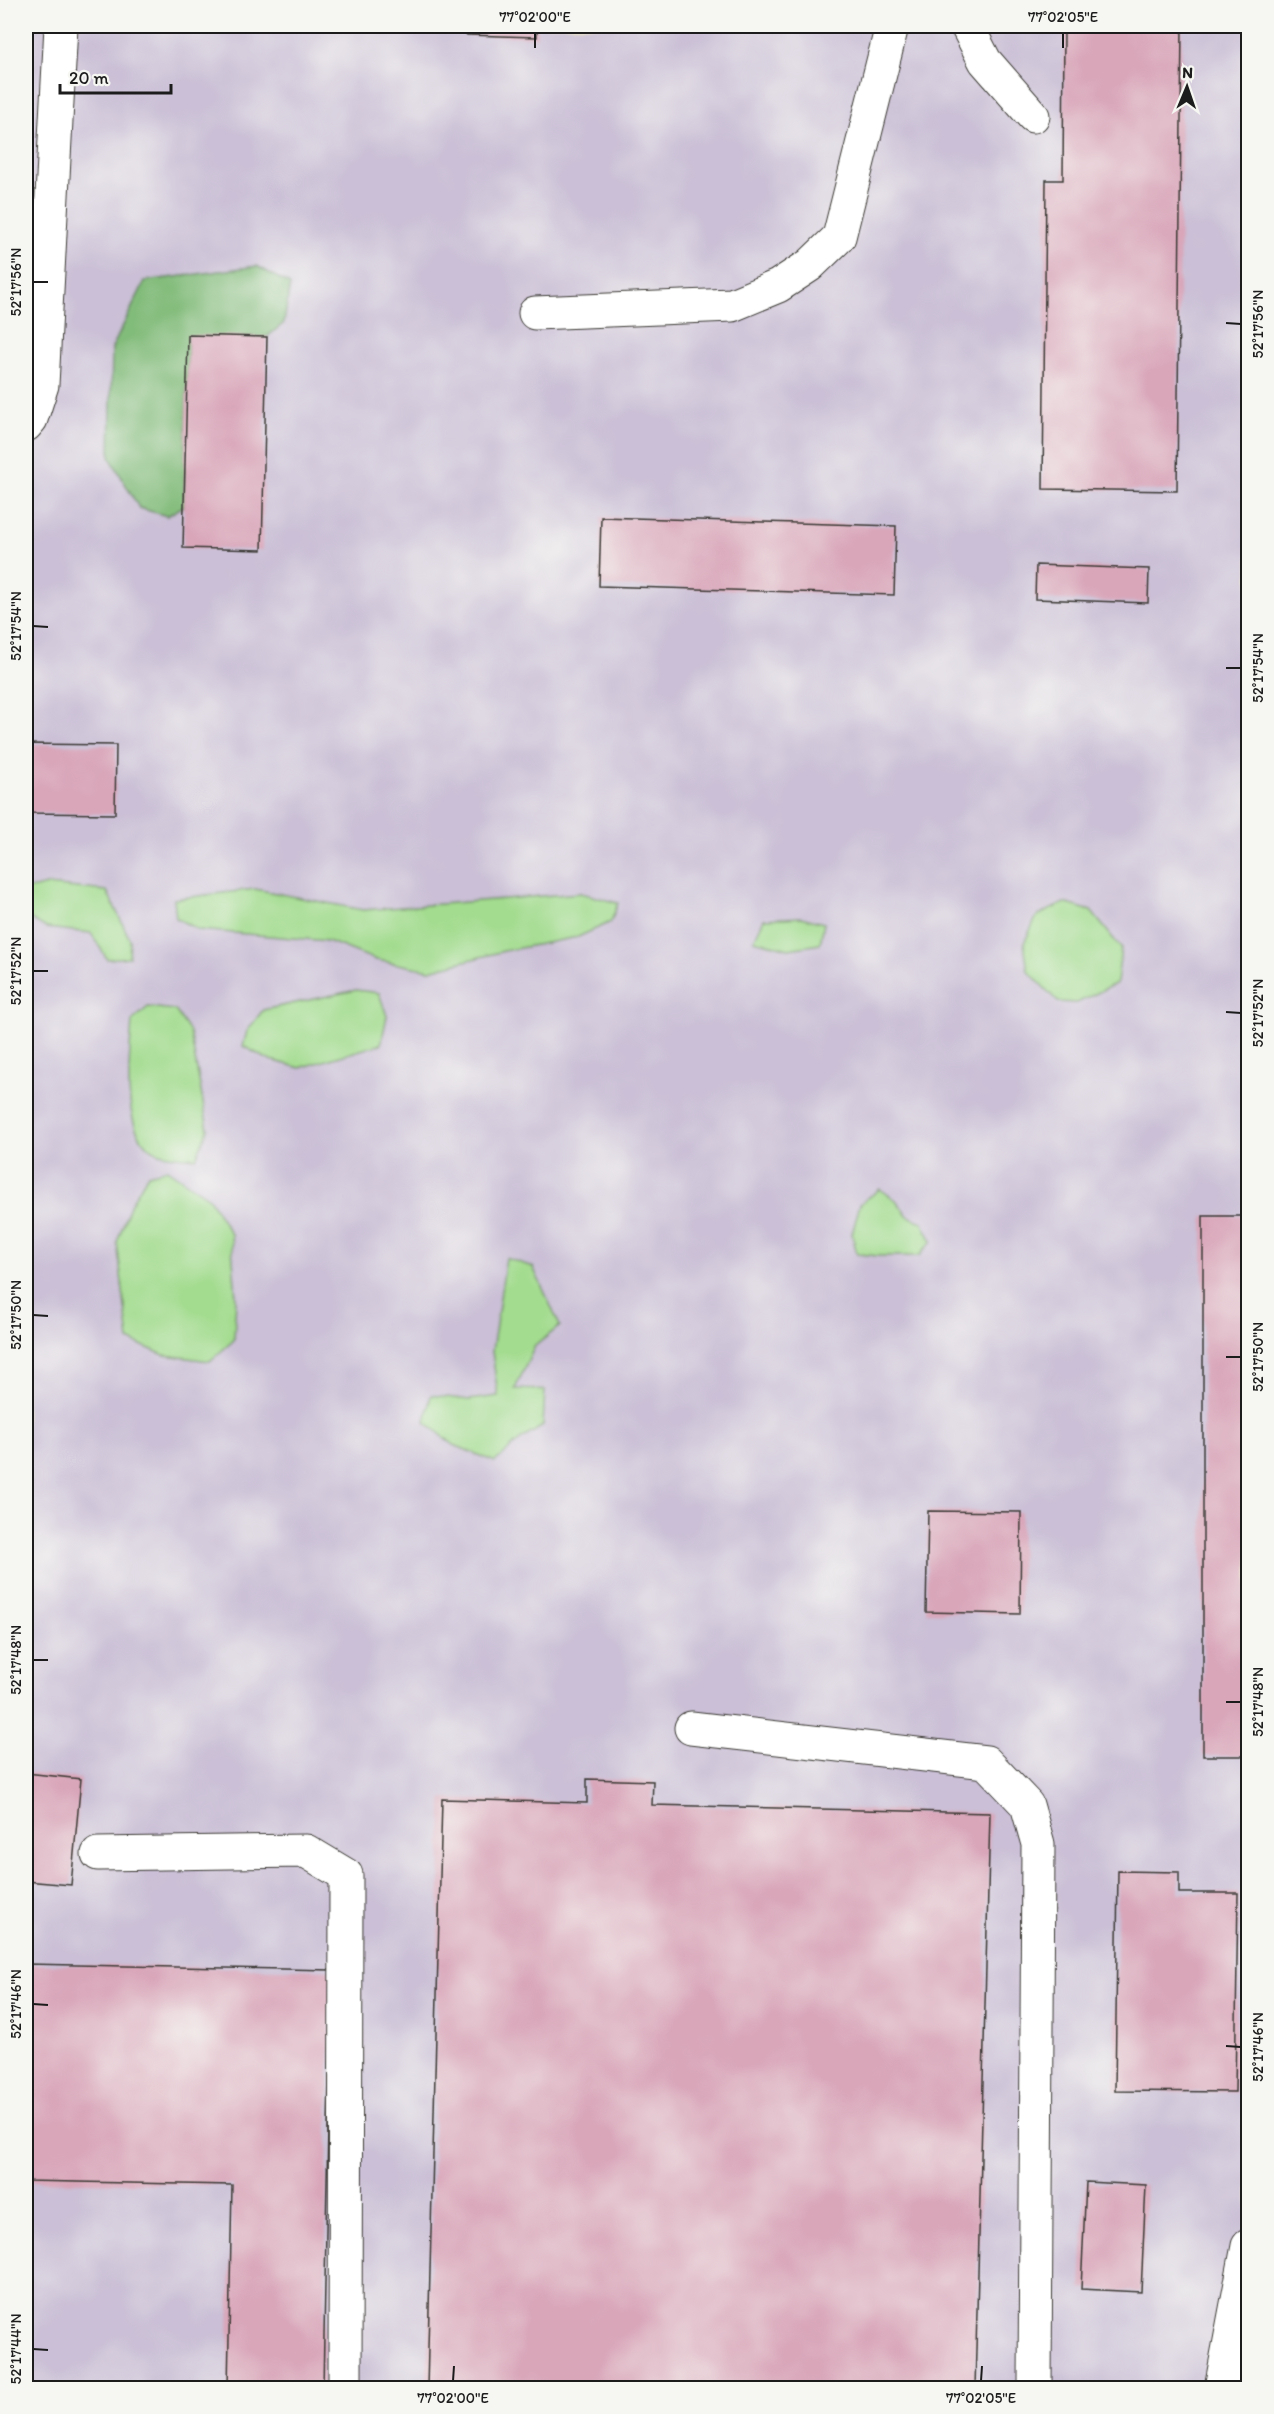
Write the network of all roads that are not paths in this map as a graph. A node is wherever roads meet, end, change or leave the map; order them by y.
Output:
1 (61, 26) edge
2 (892, 26) edge
3 (967, 26) edge
4 (1033, 116) dead end
5 (535, 313) dead end
6 (26, 425) edge
7 (692, 1728) dead end
8 (98, 1854) dead end
9 (1248, 2246) edge
10 (345, 2388) edge
11 (1035, 2388) edge
12 (1221, 2388) edge

1 - 6 lane
2 - 5 lane
3 - 4 lane
7 - 11 lane
8 - 10 lane
9 - 12 lane

